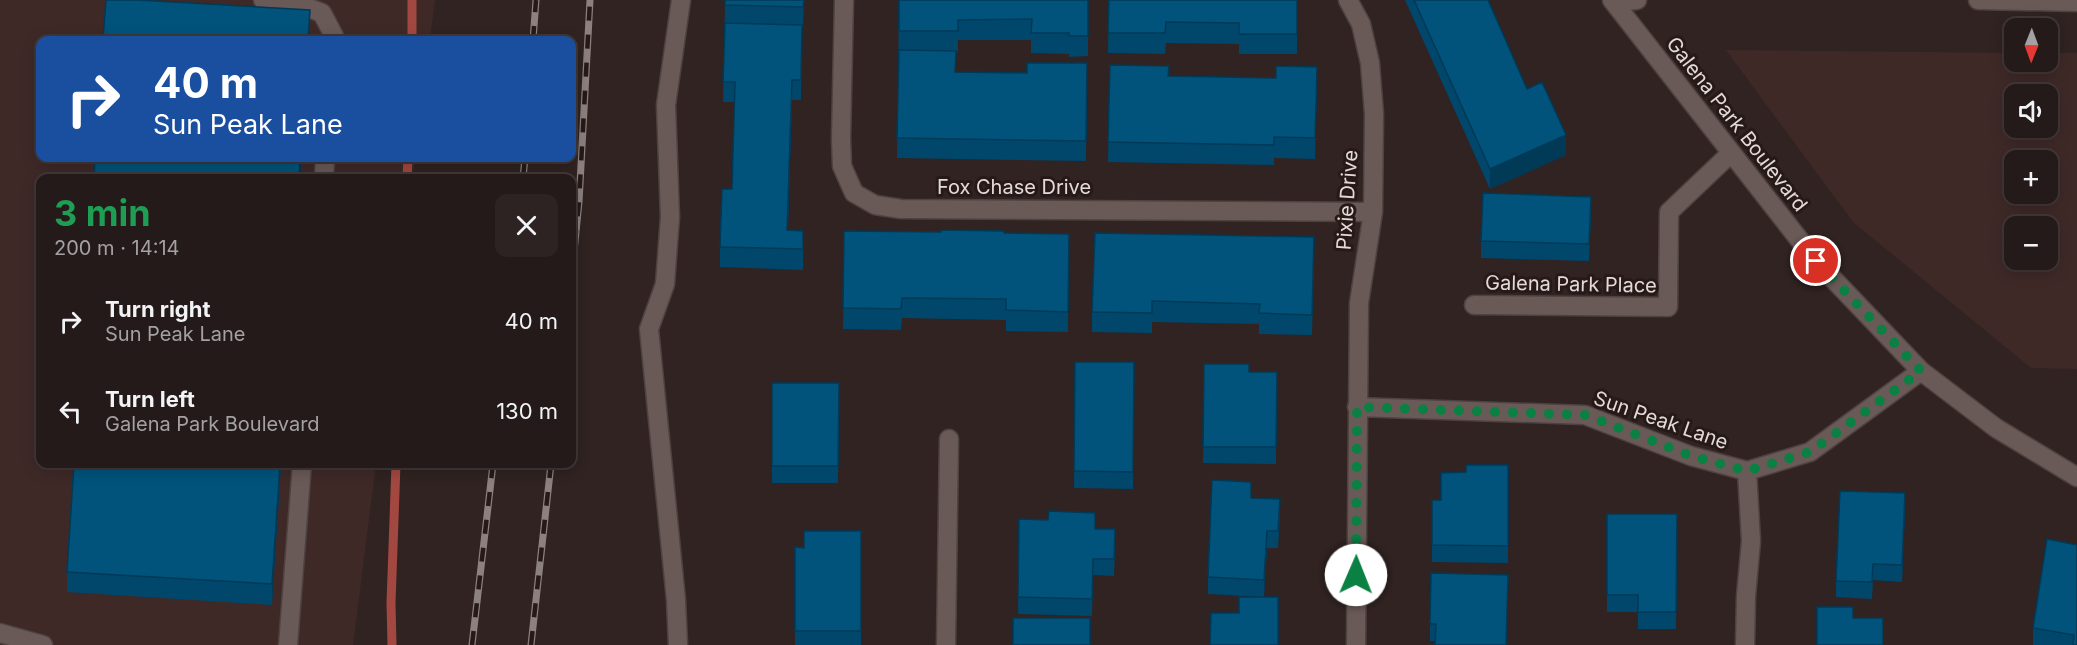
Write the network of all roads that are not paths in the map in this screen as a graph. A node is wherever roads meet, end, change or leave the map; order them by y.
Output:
1 (263, 0) edge
2 (681, 0) edge
3 (844, 0) edge
4 (1348, 0) edge
5 (1637, 0) edge
6 (1978, 0) edge
7 (1613, 1) edge
8 (2077, 2) edge
9 (334, 36) edge
10 (1731, 153) junction
11 (1373, 212) junction
12 (1474, 305) dead end
13 (1921, 371) junction
14 (1357, 407) junction
15 (949, 439) dead end
16 (302, 468) edge
17 (1747, 471) junction
18 (2077, 477) edge
19 (0, 633) edge
20 (43, 645) edge
21 (288, 645) edge
22 (678, 645) edge
23 (946, 645) edge
24 (1356, 645) edge
25 (1745, 645) edge

1 - 9 street
2 - 22 street
3 - 11 street, Fox Chase Drive
4 - 11 street, Pixie Drive
5 - 7 street
6 - 8 street
7 - 10 street, Galena Park Boulevard
10 - 12 street, Galena Park Place
10 - 13 street, Galena Park Boulevard
11 - 14 street, Pixie Drive
13 - 17 street
13 - 18 street, Galena Park Boulevard
14 - 17 street, Sun Peak Lane
14 - 24 street, Pixie Drive
15 - 23 street
16 - 21 street
17 - 25 street
19 - 20 street

